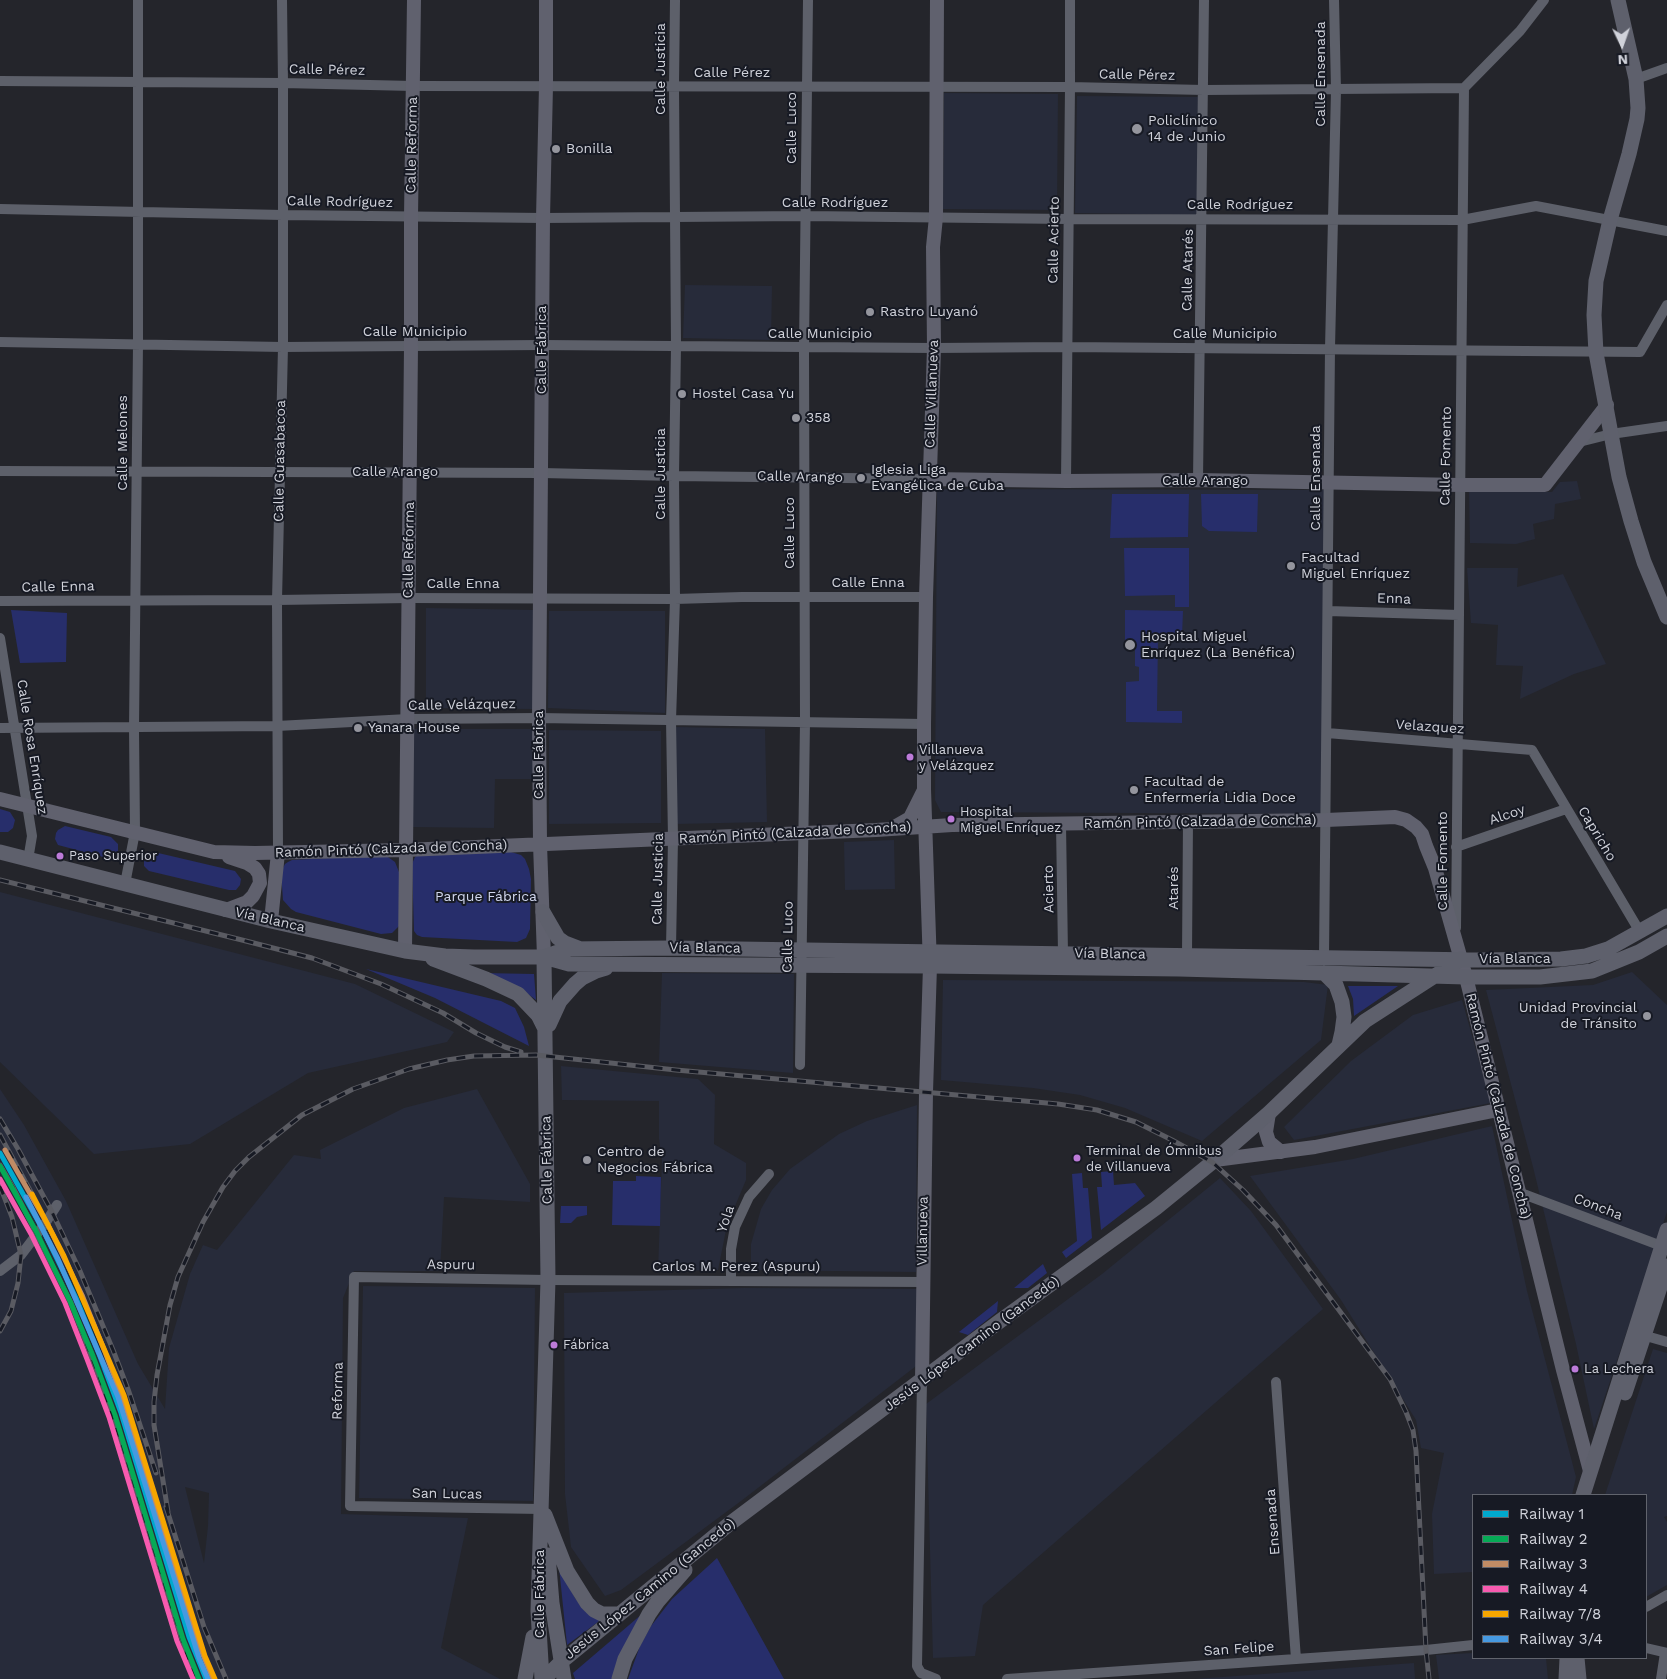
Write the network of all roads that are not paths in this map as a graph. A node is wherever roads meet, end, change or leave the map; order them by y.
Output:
1 (138, 0) edge
2 (282, 0) edge
3 (414, 0) edge
4 (546, 0) edge
5 (675, 0) edge
6 (808, 0) edge
7 (937, 0) edge
8 (1070, 0) edge
9 (1204, 0) edge
10 (1334, 0) edge
11 (1544, 0) edge
12 (1618, 0) edge
13 (1667, 68) edge
14 (1636, 79) junction
15 (0, 82) edge
16 (138, 83) junction
17 (283, 83) junction
18 (413, 86) junction
19 (546, 86) junction
20 (674, 86) junction
21 (806, 87) junction
22 (937, 87) junction
23 (1070, 87) junction
24 (1464, 88) junction
25 (1204, 90) junction
26 (1336, 90) junction
27 (0, 209) edge
28 (137, 212) junction
29 (283, 215) junction
30 (806, 216) junction
31 (411, 217) junction
32 (675, 217) junction
33 (936, 217) junction
34 (543, 218) junction
35 (1068, 219) junction
36 (1202, 219) junction
37 (1334, 219) junction
38 (1462, 220) junction
39 (1610, 220) junction
40 (1667, 231) edge
41 (1667, 306) edge
42 (0, 342) edge
43 (138, 344) junction
44 (542, 345) junction
45 (411, 346) junction
46 (676, 346) junction
47 (283, 347) junction
48 (1067, 347) junction
49 (1200, 347) junction
50 (804, 348) junction
51 (934, 348) junction
52 (1330, 348) junction
53 (1461, 350) junction
54 (1596, 352) junction
55 (1607, 405) junction
56 (1667, 426) edge
57 (1611, 434) junction
58 (1579, 442) junction
59 (0, 471) edge
60 (137, 471) junction
61 (410, 472) junction
62 (542, 472) junction
63 (279, 473) junction
64 (674, 476) junction
65 (804, 478) junction
66 (930, 479) junction
67 (1198, 480) junction
68 (1066, 481) junction
69 (1330, 481) junction
70 (1460, 485) junction
71 (804, 597) junction
72 (926, 597) junction
73 (409, 598) junction
74 (540, 598) junction
75 (675, 599) junction
76 (135, 600) junction
77 (277, 600) junction
78 (0, 601) edge
79 (1328, 611) junction
80 (1459, 615) junction
81 (1667, 617) edge
82 (0, 638) edge
83 (539, 718) junction
84 (408, 719) junction
85 (671, 720) junction
86 (805, 722) junction
87 (924, 724) junction
88 (277, 726) junction
89 (0, 728) edge
90 (16, 728) junction
91 (134, 728) junction
92 (1327, 733) junction
93 (1458, 743) junction
94 (1532, 750) joint
95 (924, 789) junction
96 (0, 799) edge
97 (28, 806) junction
98 (1566, 809) junction
99 (1326, 820) junction
100 (1188, 821) junction
101 (1061, 824) junction
102 (926, 826) junction
103 (883, 830) junction
104 (135, 832) junction
105 (803, 833) junction
106 (673, 839) junction
107 (540, 844) junction
108 (1456, 847) junction
109 (405, 850) junction
110 (0, 852) edge
111 (214, 852) junction
112 (256, 853) junction
113 (278, 853) junction
114 (28, 860) junction
115 (259, 874) junction
116 (125, 884) junction
117 (226, 910) junction
118 (543, 912) junction
119 (1667, 916) edge
120 (271, 921) junction
121 (1640, 932) junction
122 (1667, 936) edge
123 (1456, 944) junction
124 (578, 948) junction
125 (671, 948) junction
126 (802, 950) junction
127 (410, 952) junction
128 (1063, 954) junction
129 (1187, 955) junction
130 (544, 956) junction
131 (1324, 957) junction
132 (930, 958) junction
133 (1461, 959) junction
134 (619, 965) junction
135 (802, 966) junction
136 (1324, 973) junction
137 (1435, 976) junction
138 (1466, 977) junction
139 (1394, 1002) junction
140 (546, 1031) junction
141 (1339, 1045) junction
142 (800, 1065) dead end
143 (1498, 1110) junction
144 (1269, 1113) junction
145 (1281, 1152) junction
146 (1215, 1160) junction
147 (769, 1174) dead end
148 (1518, 1192) junction
149 (57, 1205) dead end
150 (1667, 1230) edge
151 (1664, 1247) edge
152 (1667, 1266) edge
153 (0, 1271) edge
154 (354, 1278) joint
155 (548, 1280) junction
156 (731, 1281) junction
157 (923, 1282) junction
158 (1639, 1334) junction
159 (1667, 1342) edge
160 (922, 1381) junction
161 (1276, 1382) dead end
162 (1590, 1470) junction
163 (1588, 1494) edge
164 (350, 1506) joint
165 (542, 1509) junction
166 (728, 1524) junction
167 (1667, 1595) edge
168 (1647, 1606) edge
169 (538, 1611) junction
170 (619, 1614) junction
171 (1472, 1645) edge
172 (1647, 1648) edge
173 (1666, 1653) edge
174 (1296, 1659) junction
175 (1566, 1659) edge
176 (1578, 1659) edge
177 (561, 1662) junction
178 (525, 1679) edge
179 (543, 1679) edge
180 (564, 1679) edge
181 (618, 1679) edge
182 (936, 1679) edge
183 (1007, 1679) edge
184 (1566, 1679) edge
185 (1579, 1679) edge
186 (1661, 1679) edge

1 - 16 street, Calle Melones
2 - 17 street, Calle Guasabacoa
3 - 18 street, Calle Reforma
4 - 19 street, Calle Fábrica
5 - 20 street, Calle Justicia
6 - 21 street, Calle Luco
7 - 22 street, Calle Villanueva
8 - 23 street, Calle Acierto
9 - 25 street, Calle Atarés
10 - 26 street, Calle Ensenada
11 - 24 street
12 - 14 main road
13 - 14 street
14 - 39 main road
15 - 16 street, Calle Pérez
16 - 17 street, Calle Pérez
16 - 28 street, Calle Melones
17 - 18 street, Calle Pérez
17 - 29 street, Calle Guasabacoa
18 - 19 street, Calle Pérez
18 - 31 street, Calle Reforma
19 - 20 street, Calle Pérez
19 - 34 street, Calle Fábrica
20 - 21 street, Calle Pérez
20 - 32 street, Calle Justicia
21 - 22 street, Calle Pérez
21 - 30 street, Calle Luco
22 - 23 street, Calle Pérez
22 - 33 street, Calle Villanueva
23 - 25 street, Calle Pérez
23 - 35 street, Calle Acierto
24 - 26 street, Calle Pérez
24 - 38 street, Calle Fomento
25 - 26 street, Calle Pérez
25 - 36 street, Calle Atarés
26 - 37 street, Calle Ensenada
27 - 28 street, Calle Rodríguez
28 - 29 street, Calle Rodríguez
28 - 43 street, Calle Melones
29 - 31 street, Calle Rodríguez
29 - 47 street, Calle Guasabacoa
30 - 32 street, Calle Rodríguez
30 - 33 street, Calle Rodríguez
30 - 50 street, Calle Luco
31 - 34 street, Calle Rodríguez
31 - 45 street, Calle Reforma
32 - 34 street, Calle Rodríguez
32 - 46 street, Calle Justicia
33 - 35 street, Calle Rodríguez
33 - 51 street, Calle Villanueva
34 - 44 street, Calle Fábrica
35 - 36 street, Calle Rodríguez
35 - 48 street, Calle Acierto
36 - 37 street, Calle Rodríguez
36 - 49 street, Calle Atarés
37 - 38 street, Calle Rodríguez
37 - 52 street, Calle Ensenada
38 - 39 street, Calle Rodríguez
38 - 53 street, Calle Fomento
39 - 40 street, Calle Rodríguez
39 - 54 main road
41 - 54 street, Calle Municipio
42 - 43 street, Calle Municipio
43 - 47 street, Calle Municipio
43 - 60 street, Calle Melones
44 - 45 street, Calle Municipio
44 - 46 street, Calle Municipio
44 - 62 street, Calle Fábrica
45 - 47 street, Calle Municipio
45 - 61 street, Calle Reforma
46 - 50 street, Calle Municipio
46 - 64 street, Calle Justicia
47 - 63 street, Calle Guasabacoa
48 - 49 street, Calle Municipio
48 - 51 street, Calle Municipio
48 - 68 street, Calle Acierto
49 - 52 street, Calle Municipio
49 - 67 street, Calle Atarés
50 - 51 street, Calle Municipio
50 - 65 street, Calle Luco
51 - 66 street, Calle Villanueva
52 - 53 street, Calle Municipio
52 - 69 street, Calle Ensenada
53 - 54 street, Calle Municipio
53 - 70 street, Calle Fomento
54 - 55 main road
55 - 57 main road
55 - 58 street, Calle Arango
56 - 57 street
57 - 58 street
57 - 81 main road
58 - 70 street, Calle Arango
59 - 60 street, Calle Arango
60 - 63 street, Calle Arango
60 - 76 street, Calle Melones
61 - 62 street, Calle Arango
61 - 63 street, Calle Arango
61 - 73 street, Calle Reforma
62 - 64 street, Calle Arango
62 - 74 street, Calle Fábrica
63 - 77 street, Calle Guasabacoa
64 - 65 street, Calle Arango
64 - 75 street, Calle Justicia
65 - 66 street, Calle Arango
65 - 71 street, Calle Luco
66 - 68 street, Calle Arango
66 - 72 street, Calle Villanueva
67 - 68 street, Calle Arango
67 - 69 street, Calle Arango
69 - 70 street, Calle Arango
69 - 79 street, Calle Ensenada
70 - 80 street, Calle Fomento
71 - 72 street, Calle Enna
71 - 75 street, Calle Enna
71 - 86 street, Calle Luco
72 - 87 street, Calle Villanueva
73 - 74 street, Calle Enna
73 - 77 street, Calle Enna
73 - 84 street, Calle Reforma
74 - 75 street, Calle Enna
74 - 83 street, Calle Fábrica
75 - 85 street, Calle Justicia
76 - 77 street, Calle Enna
76 - 78 street, Calle Enna
76 - 91 street, Calle Melones
77 - 88 street, Calle Guasabacoa
79 - 80 street, Enna
79 - 92 street, Calle Ensenada
80 - 93 street, Calle Fomento
82 - 90 street, Calle Rosa Enríquez
83 - 84 street, Calle Velázquez
83 - 85 street, Calle Velázquez
83 - 107 street, Calle Fábrica
84 - 88 street, Calle Velázquez
84 - 109 street, Calle Reforma
85 - 86 street, Calle Velázquez
85 - 106 street, Calle Justicia
86 - 87 street, Calle Velázquez
86 - 105 street, Calle Luco
87 - 95 street, Calle Villanueva
88 - 91 street, Calle Velázquez
88 - 113 street, Calle Guasabacoa
89 - 90 street, Calle Velázquez
90 - 91 street, Calle Velázquez
90 - 97 street, Calle Rosa Enríquez
91 - 104 street, Calle Melones
92 - 93 street, Velazquez
92 - 99 street, Calle Ensenada
93 - 94 street, Velazquez
93 - 108 street, Calle Fomento
94 - 98 street, Capricho
95 - 102 street, Villanueva
95 - 103 street
96 - 97 street, Ramón Pintó (Calzada de Concha)
97 - 104 street, Ramón Pintó (Calzada de Concha)
97 - 114 street, Calle Rosa Enríquez
98 - 108 street, Alcoy
98 - 121 street, Capricho
99 - 100 street, Ramón Pintó (Calzada de Concha)
99 - 123 street, Ramón Pintó (Calzada de Concha)
99 - 131 street, Calle Ensenada
100 - 101 street, Ramón Pintó (Calzada de Concha)
100 - 129 street, Atarés
101 - 102 street, Ramón Pintó (Calzada de Concha)
101 - 128 street, Acierto
102 - 103 street, Ramón Pintó (Calzada de Concha)
102 - 132 street, Villanueva
103 - 105 street, Ramón Pintó (Calzada de Concha)
104 - 111 street, Ramón Pintó (Calzada de Concha)
104 - 116 street, Calle Melones
105 - 106 street, Ramón Pintó (Calzada de Concha)
105 - 126 street, Calle Luco
106 - 107 street, Ramón Pintó (Calzada de Concha)
106 - 125 street, Calle Justicia
107 - 109 street, Ramón Pintó (Calzada de Concha)
107 - 118 street, Calle Fábrica
108 - 123 street, Calle Fomento
109 - 113 street, Ramón Pintó (Calzada de Concha)
109 - 127 street, Calle Reforma
110 - 114 main road, Vía Blanca
111 - 112 street, Ramón Pintó (Calzada de Concha)
111 - 115 street
112 - 113 street, Ramón Pintó (Calzada de Concha)
112 - 115 street
113 - 120 street, Calle Guasabacoa
114 - 116 main road, Vía Blanca
115 - 117 street
116 - 117 main road, Vía Blanca
117 - 120 main road, Vía Blanca
118 - 124 main road
118 - 130 street, Calle Fábrica
119 - 121 main road, Vía Blanca
120 - 127 main road, Vía Blanca
121 - 133 main road, Vía Blanca
122 - 138 main road, Vía Blanca
123 - 133 street, Ramón Pintó (Calzada de Concha)
124 - 125 main road, Vía Blanca
124 - 130 main road, Vía Blanca
125 - 126 main road, Vía Blanca
126 - 132 main road, Vía Blanca
126 - 135 street, Calle Luco
127 - 130 main road, Vía Blanca
127 - 140 main road
128 - 129 main road, Vía Blanca
128 - 132 main road, Vía Blanca
129 - 131 main road, Vía Blanca
130 - 134 main road, Vía Blanca
130 - 140 main road, Calle Fábrica
131 - 133 main road, Vía Blanca
132 - 135 main road, Vía Blanca
132 - 136 main road, Vía Blanca
132 - 157 street, Villanueva
133 - 137 main road
133 - 138 street, Ramón Pintó (Calzada de Concha)
134 - 135 main road, Vía Blanca
134 - 140 main road
135 - 142 street, Calle Luco
136 - 137 main road, Vía Blanca
136 - 141 main road
137 - 138 main road, Vía Blanca
137 - 139 main road
138 - 139 main road
138 - 143 street, Ramón Pintó (Calzada de Concha)
139 - 141 main road, Jesús López Camino (Gancedo)
140 - 155 main road, Calle Fábrica
141 - 144 main road, Jesús López Camino (Gancedo)
143 - 145 street
143 - 148 street, Ramón Pintó (Calzada de Concha)
144 - 145 street
144 - 146 main road, Jesús López Camino (Gancedo)
145 - 146 street
146 - 160 main road, Jesús López Camino (Gancedo)
147 - 156 street, Yola
148 - 151 street, Concha
148 - 162 street, Ramón Pintó (Calzada de Concha)
149 - 153 street
150 - 151 main road
151 - 158 main road
152 - 158 main road
154 - 155 street, Aspuru
154 - 164 street, Reforma
155 - 156 street, Carlos M. Perez (Aspuru)
155 - 165 main road, Calle Fábrica
156 - 157 street, Carlos M. Perez (Aspuru)
157 - 160 street, Villanueva
158 - 159 street
158 - 162 main road
158 - 163 main road
160 - 166 main road, Jesús López Camino (Gancedo)
160 - 182 street, Villanueva
161 - 174 street, Ensenada
162 - 163 main road, Ramón Pintó (Calzada de Concha)
164 - 165 street, San Lucas
165 - 169 main road, Calle Fábrica
165 - 170 main road
165 - 177 main road, Calle Fábrica
166 - 170 main road, Jesús López Camino (Gancedo)
166 - 181 main road
167 - 168 street
169 - 178 main road
169 - 179 main road, Calle Fábrica
170 - 177 main road, Jesús López Camino (Gancedo)
171 - 174 street, San Felipe
172 - 173 street
173 - 186 street
174 - 183 street, San Felipe
175 - 184 main road
176 - 185 main road
177 - 179 main road, Jesús López Camino (Gancedo)
177 - 180 main road

